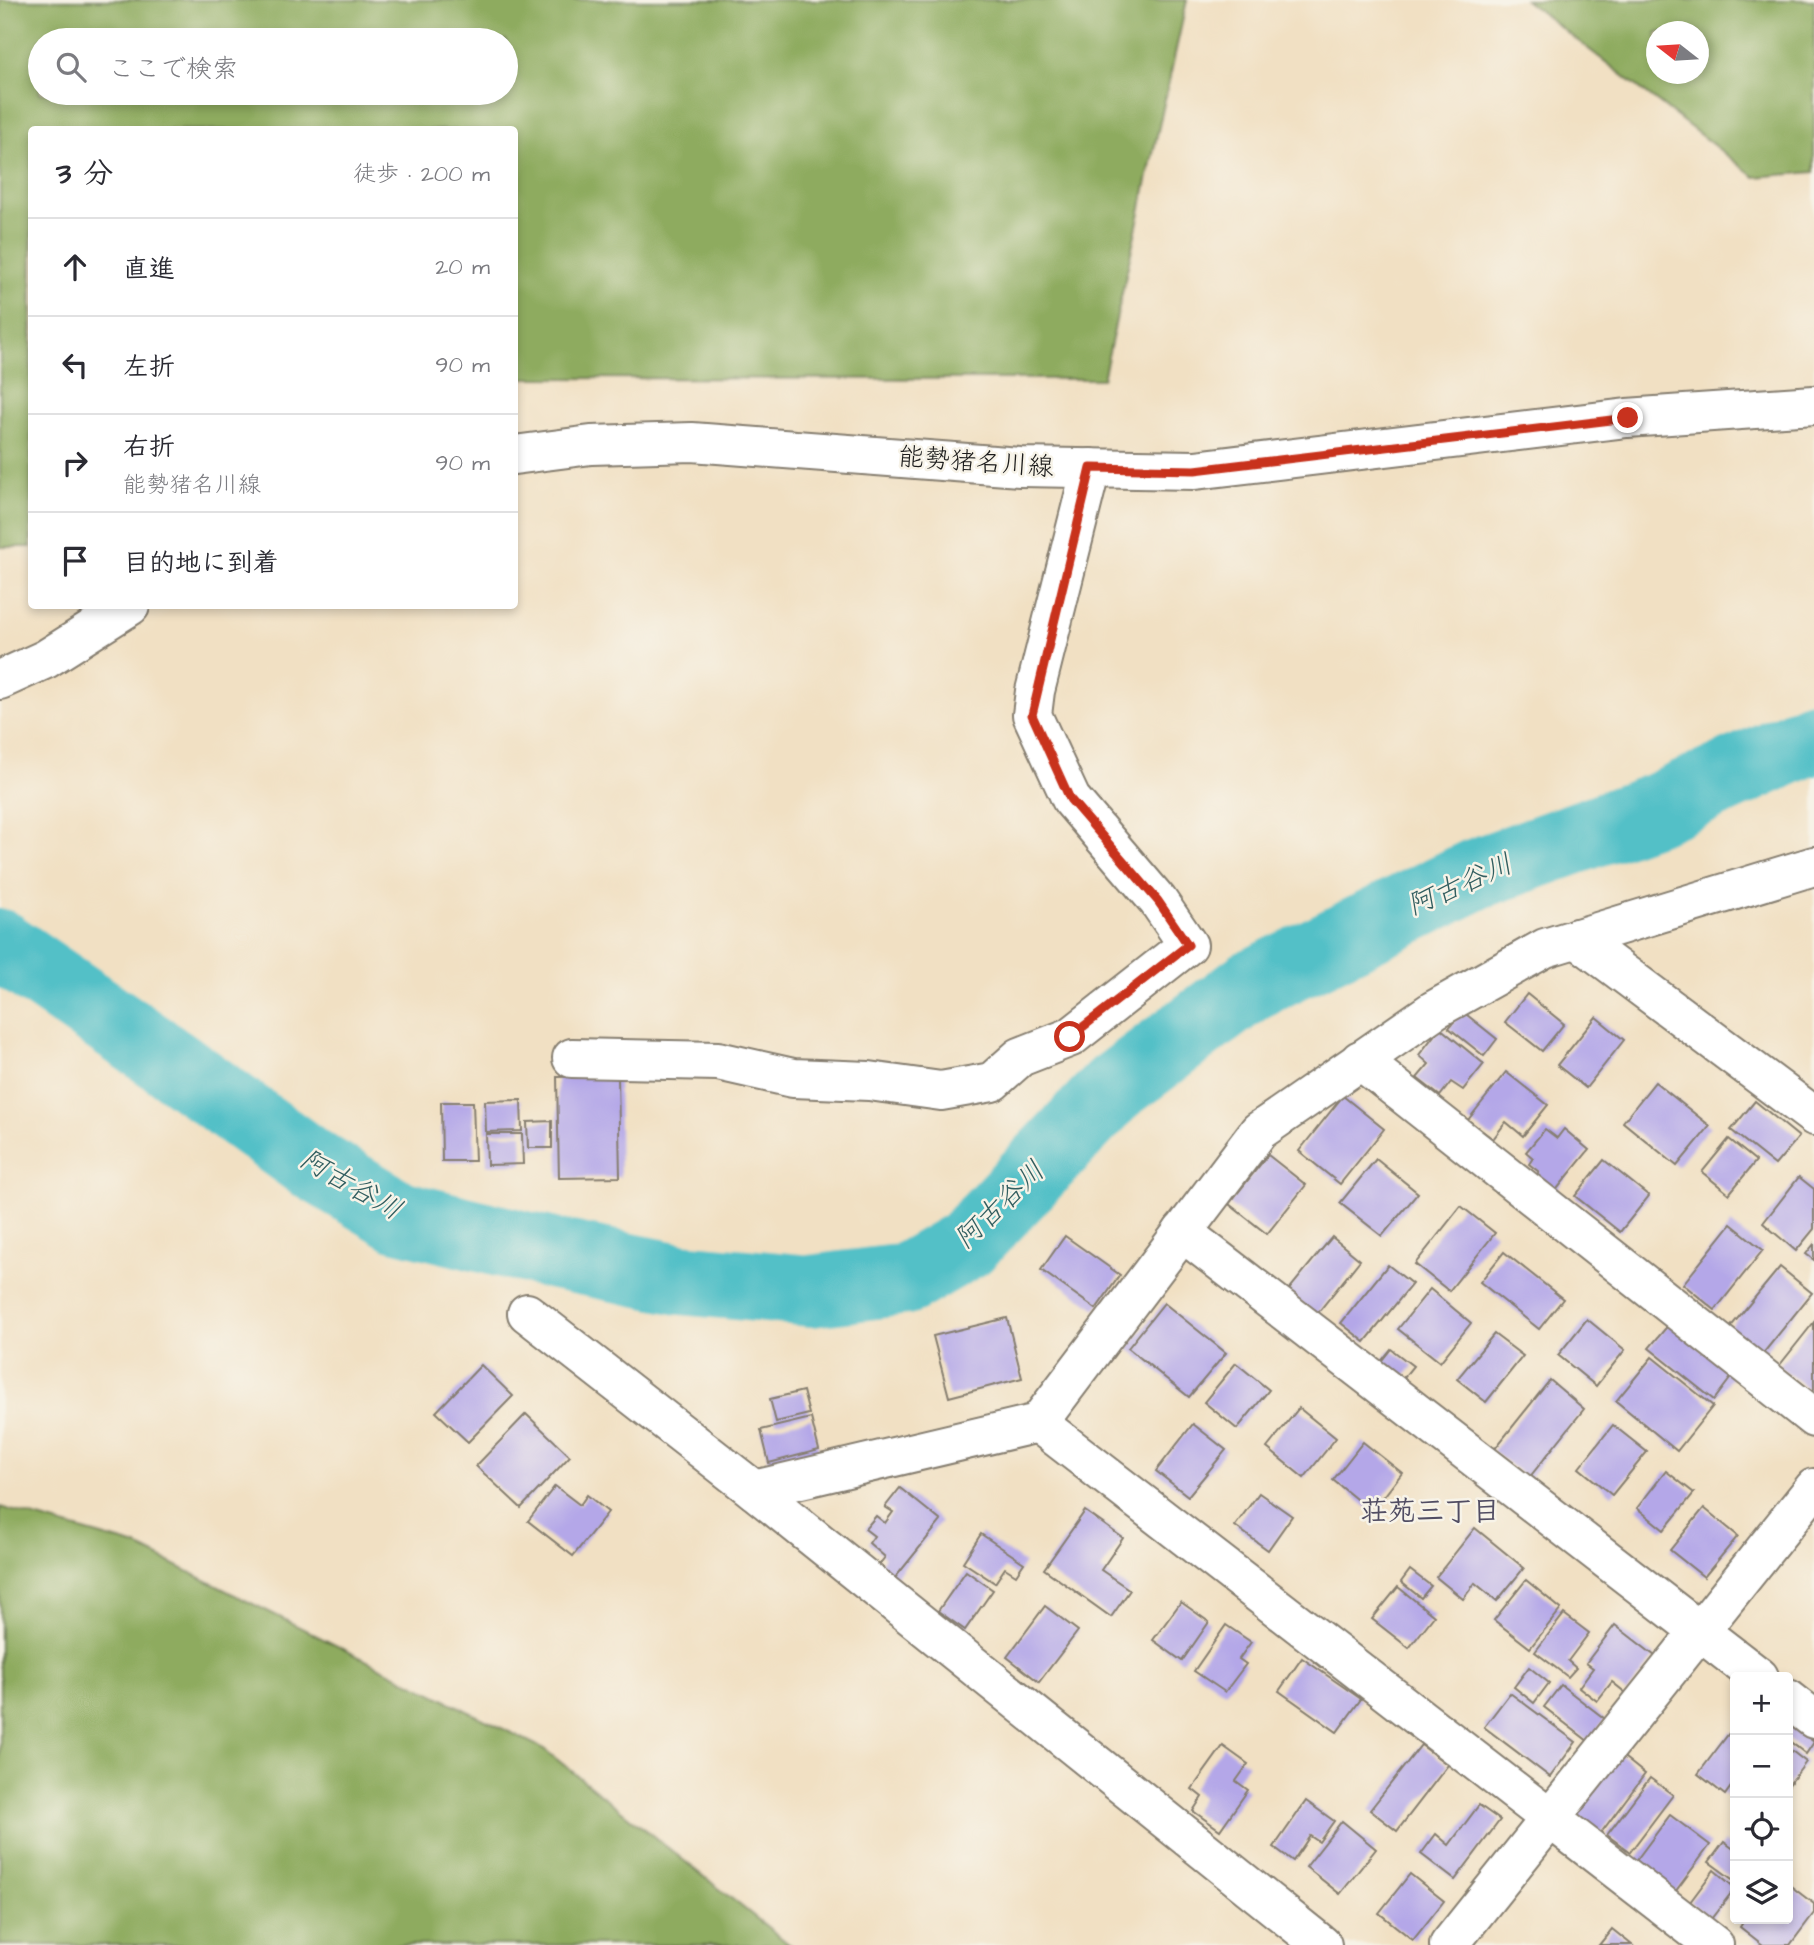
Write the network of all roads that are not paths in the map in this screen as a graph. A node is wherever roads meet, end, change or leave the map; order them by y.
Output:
1 (1814, 405) edge
2 (518, 454) edge
3 (1091, 468) junction
4 (125, 609) edge
5 (0, 680) edge
6 (1814, 866) edge
7 (1576, 938) junction
8 (572, 1058) dead end
9 (1360, 1060) junction
10 (1814, 1116) edge
11 (1182, 1233) junction
12 (527, 1313) dead end
13 (1814, 1418) edge
14 (1038, 1423) junction
15 (1814, 1488) edge
16 (754, 1490) junction
17 (1699, 1632) junction
18 (1752, 1672) edge
19 (1793, 1703) edge
20 (1814, 1719) edge
21 (1551, 1816) junction
22 (1322, 1945) edge
23 (1449, 1945) edge
24 (1714, 1945) edge

1 - 3 street, 能勢猪名川線
2 - 3 street, 能勢猪名川線
3 - 8 street
4 - 5 street
6 - 7 street
7 - 9 street
7 - 10 street
9 - 11 street
9 - 13 street
11 - 14 street
11 - 17 street
12 - 16 street
14 - 16 street
14 - 21 street
15 - 17 street
16 - 22 street
17 - 18 street
17 - 21 street
19 - 20 street
21 - 23 street
21 - 24 street

